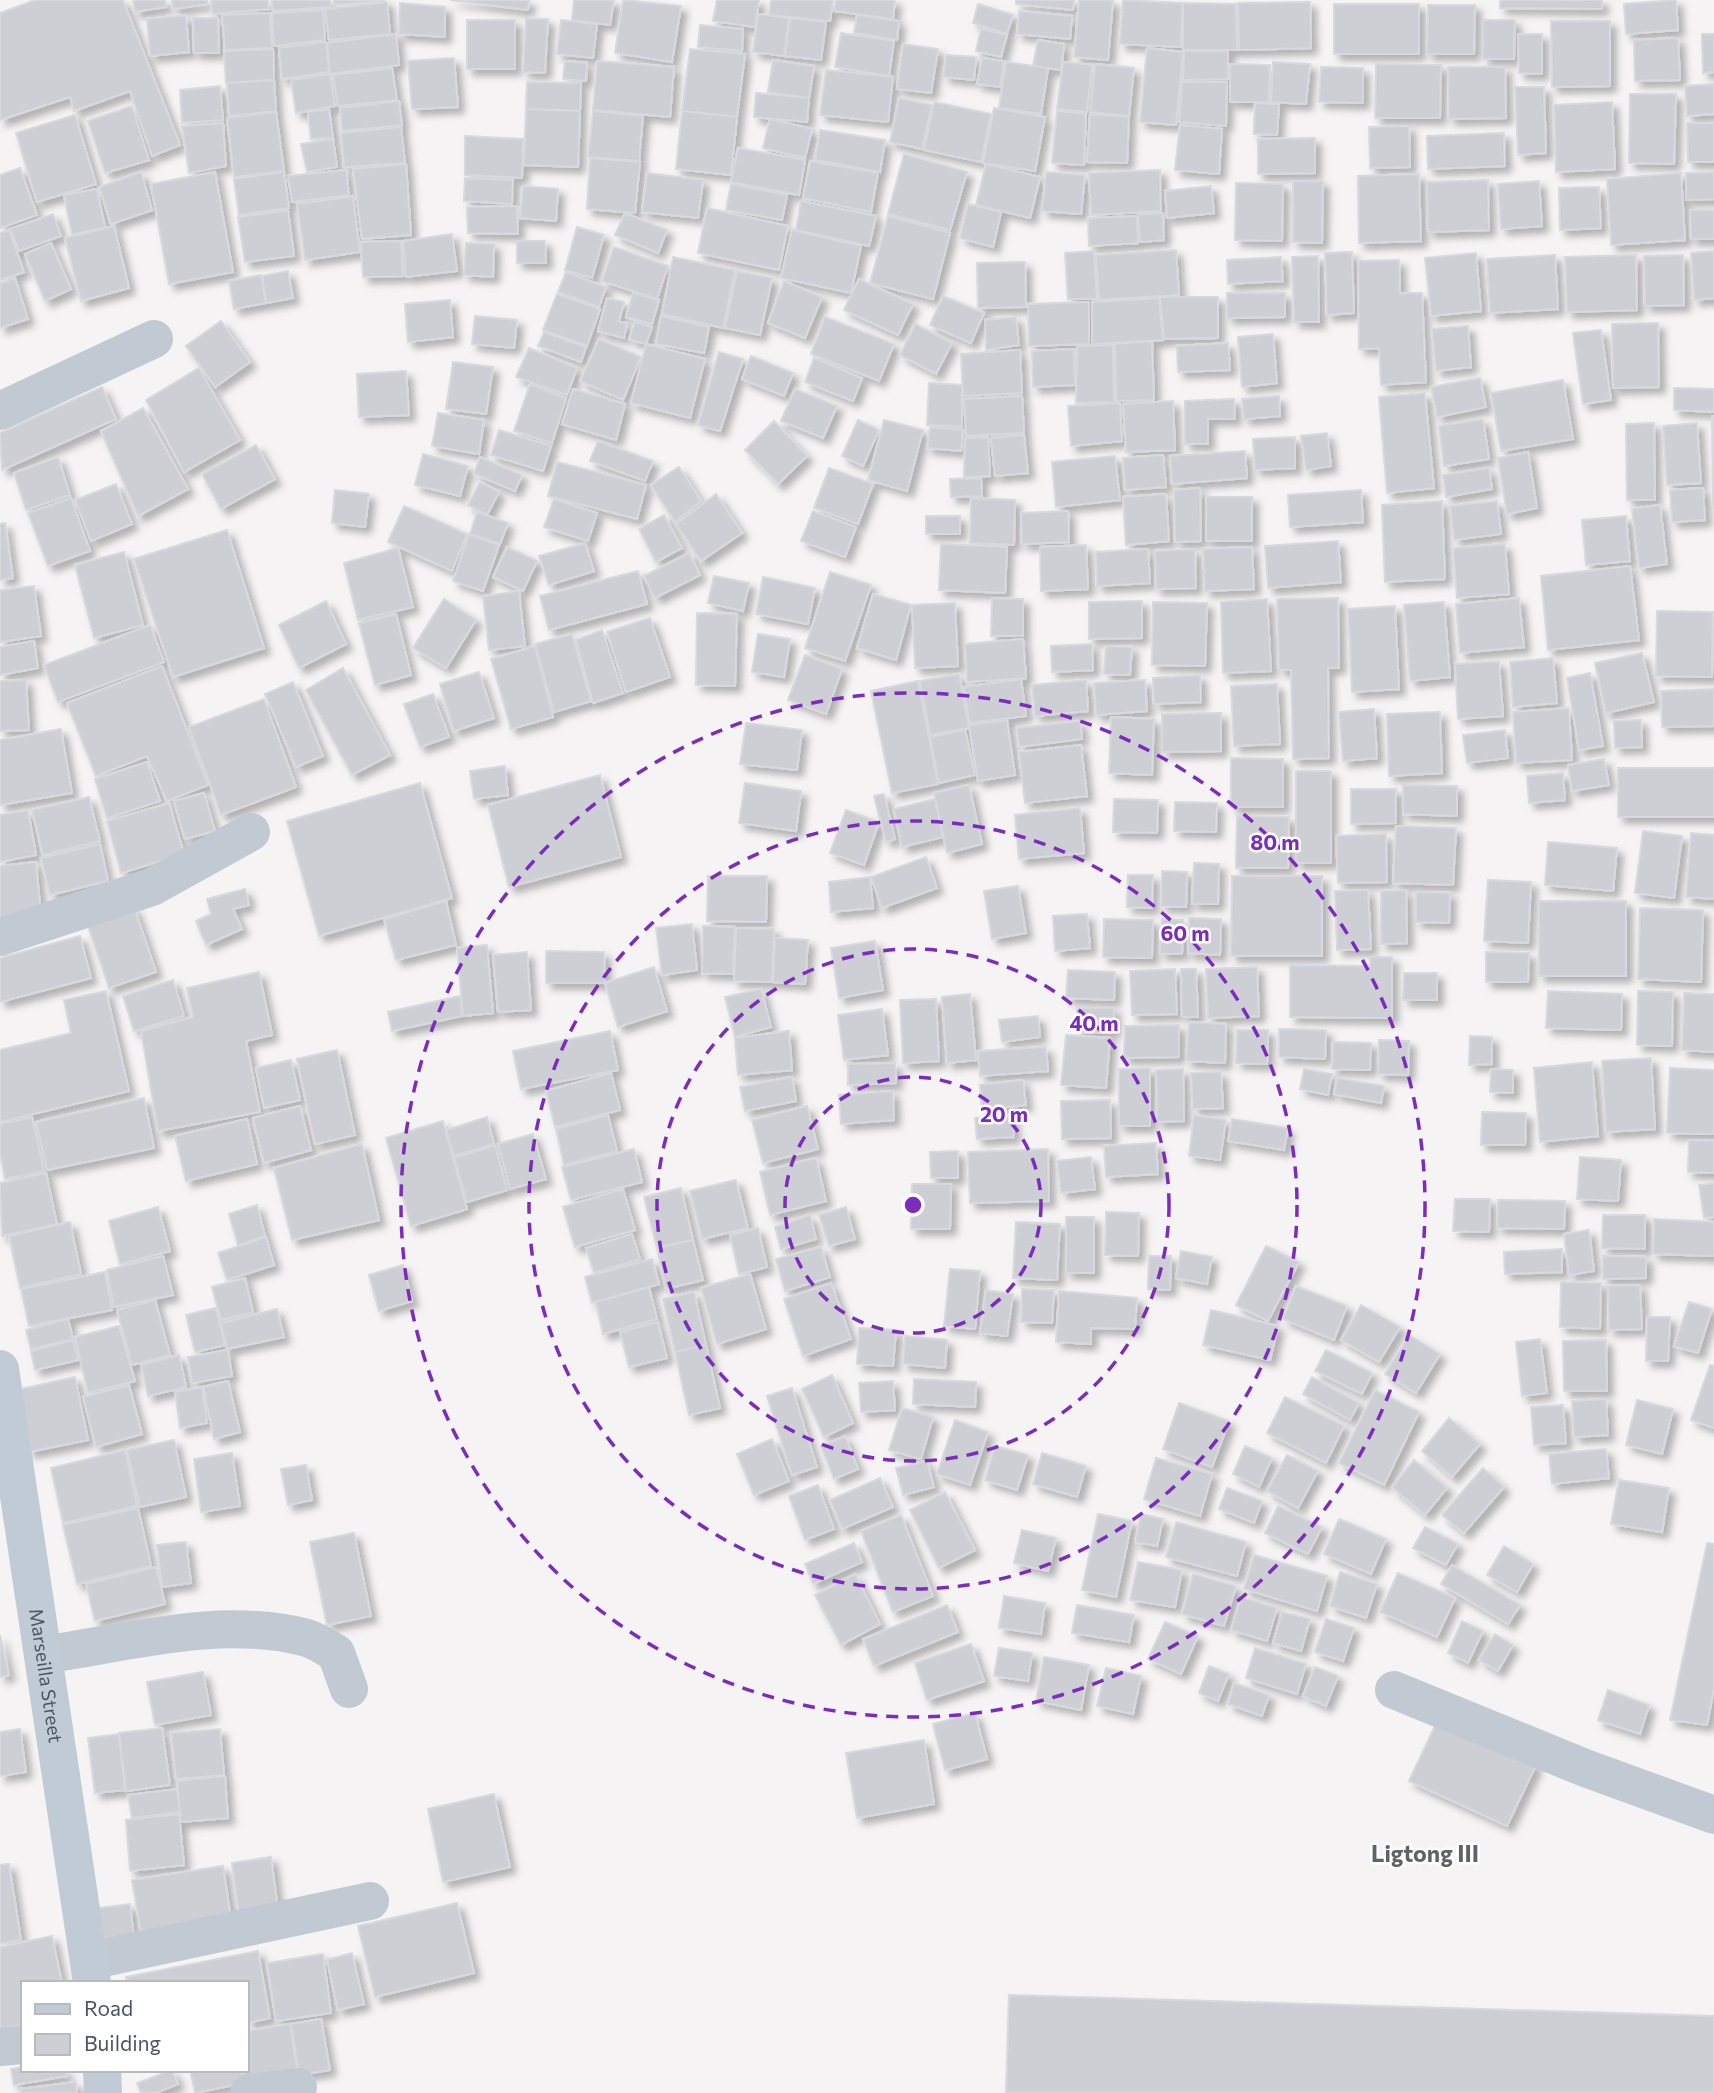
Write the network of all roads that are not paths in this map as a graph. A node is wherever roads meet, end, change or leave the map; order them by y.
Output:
1 (154, 340) dead end
2 (0, 411) edge
3 (251, 832) dead end
4 (0, 937) edge
5 (0, 1369) edge
6 (43, 1655) junction
7 (349, 1689) dead end
8 (1394, 1690) dead end
9 (1714, 1815) edge
10 (370, 1901) dead end
11 (90, 1972) edge
12 (21, 2045) edge
13 (0, 2047) edge
14 (102, 2072) edge
15 (298, 2087) dead end
16 (103, 2093) edge
17 (248, 2093) edge

1 - 2 street
3 - 4 street
5 - 6 main road, Marseilla Street
6 - 7 street
6 - 11 main road, Marseilla Street
8 - 9 street
10 - 11 street
12 - 13 street
14 - 16 main road
15 - 17 street

